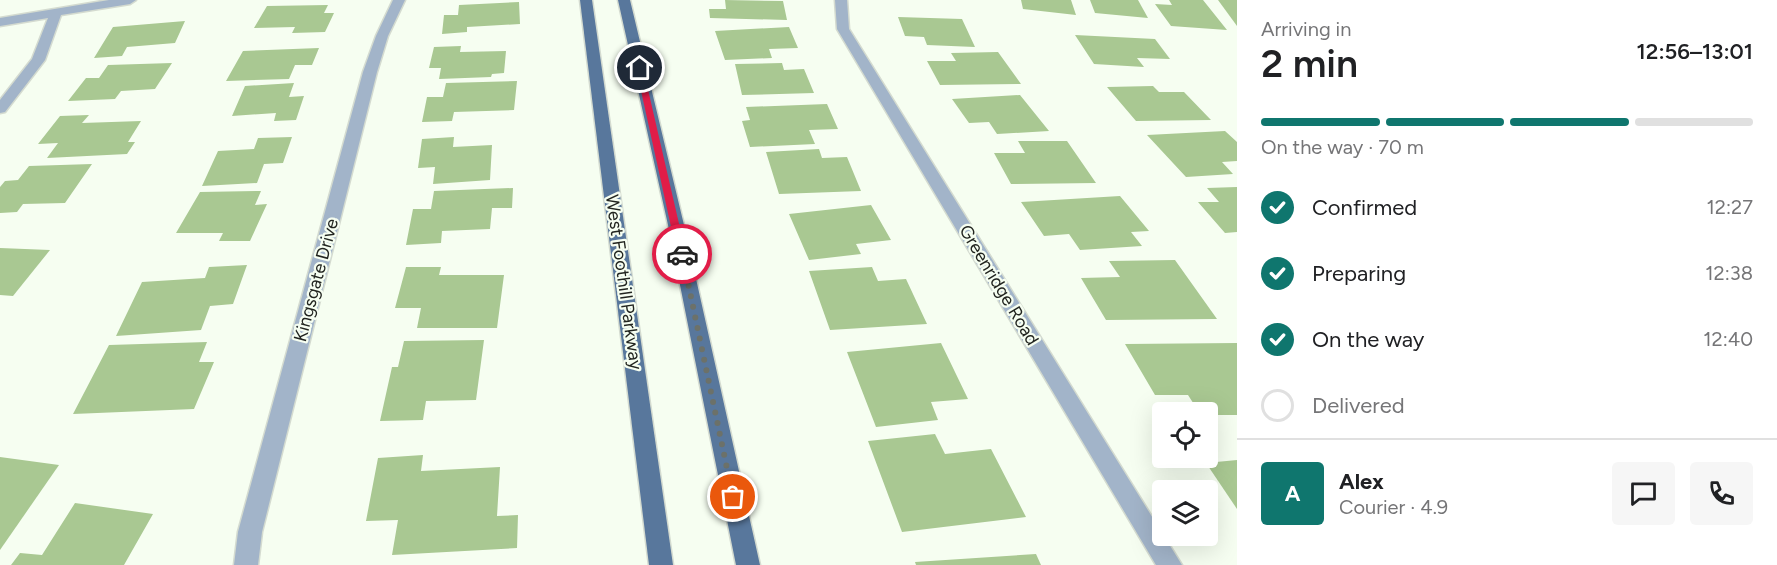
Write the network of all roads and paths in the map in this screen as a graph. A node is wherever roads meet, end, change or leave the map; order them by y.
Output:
1 (130, 0) edge
2 (399, 0) edge
3 (586, 0) edge
4 (624, 0) edge
5 (841, 0) edge
6 (56, 12) junction
7 (0, 22) edge
8 (0, 109) edge
9 (246, 565) edge
10 (661, 565) edge
11 (748, 565) edge
12 (1170, 565) edge

1 - 6 street
2 - 9 street, Kingsgate Drive
3 - 10 main road, West Foothill Parkway
4 - 11 main road
5 - 12 street, Greenridge Road
6 - 7 street
6 - 8 street

